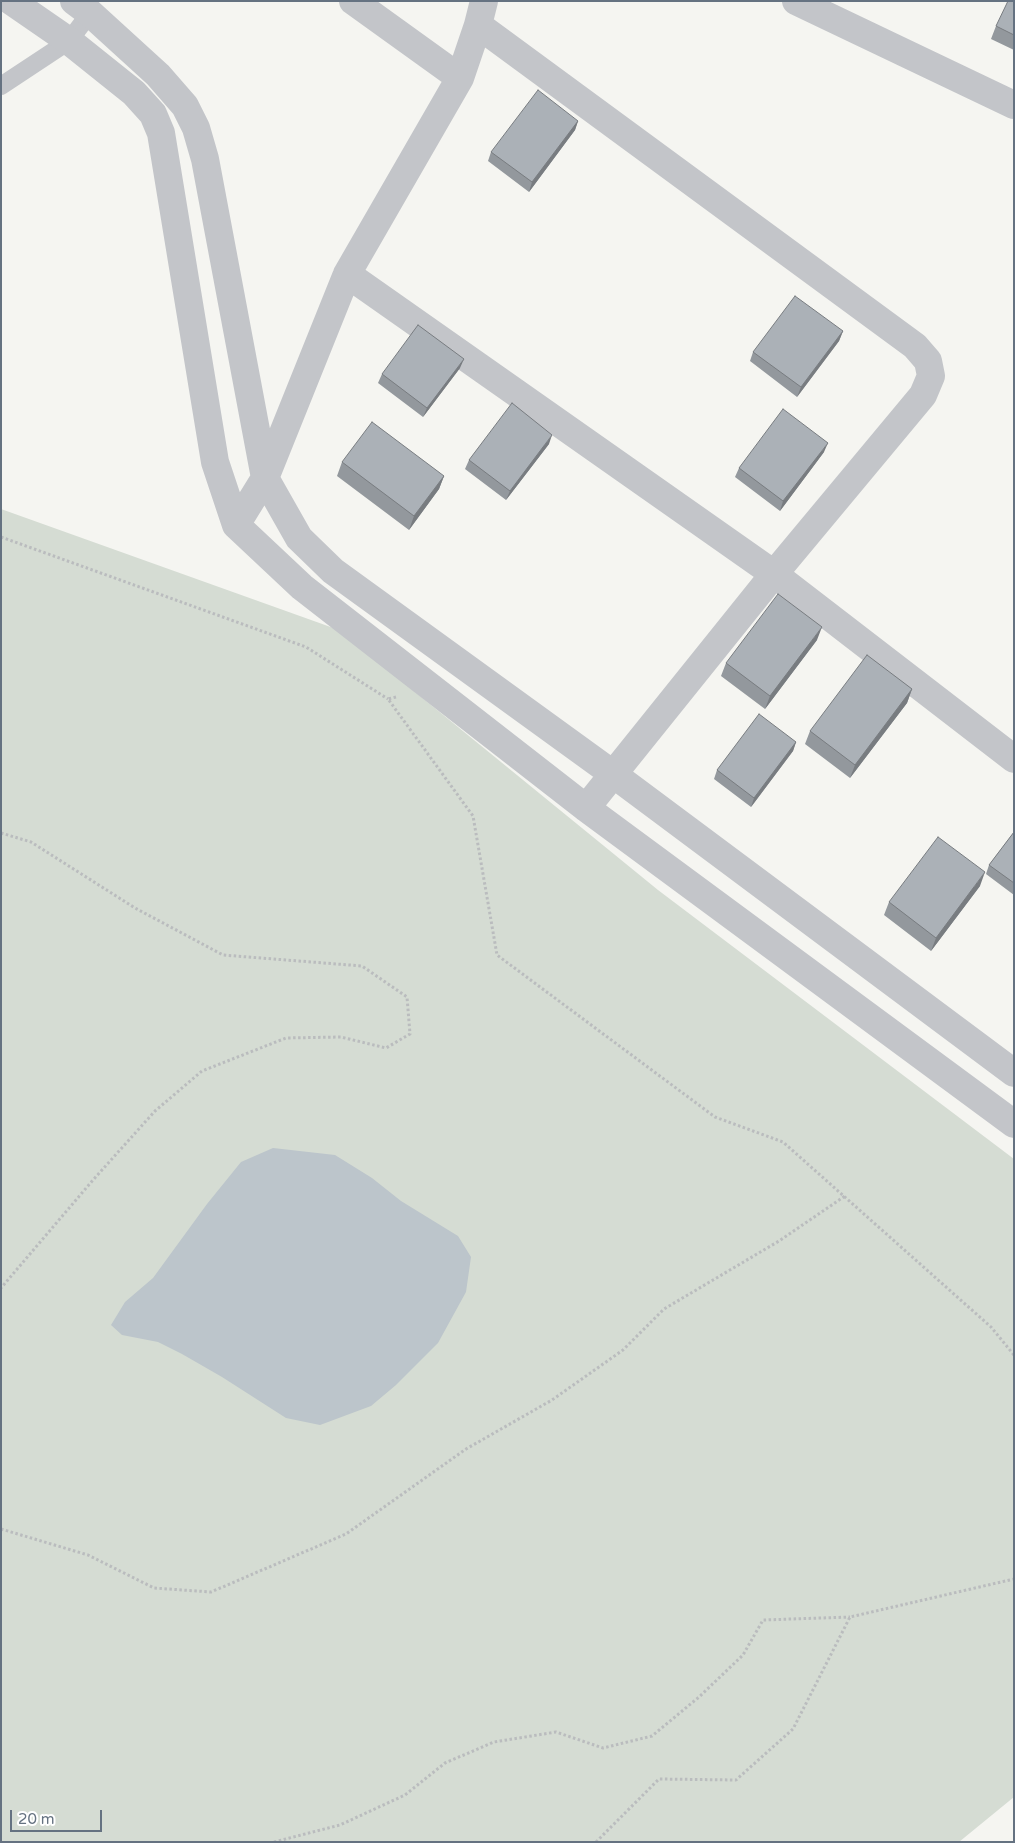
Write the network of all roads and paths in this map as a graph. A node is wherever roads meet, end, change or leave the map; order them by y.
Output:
1 (11, 1) edge
2 (353, 1) edge
3 (796, 1) edge
4 (82, 7) edge
5 (481, 13) edge
6 (69, 41) junction
7 (460, 78) junction
8 (1, 86) edge
9 (1014, 105) edge
10 (347, 274) junction
11 (265, 478) junction
12 (236, 525) junction
13 (1, 537) edge
14 (774, 574) junction
15 (398, 697) dead end
16 (388, 699) junction
17 (1014, 760) edge
18 (613, 774) junction
19 (586, 808) junction
20 (1, 833) edge
21 (1014, 1073) edge
22 (1014, 1124) edge
23 (845, 1196) junction
24 (1, 1288) edge
25 (1014, 1355) edge
26 (1, 1529) edge
27 (1014, 1579) edge
28 (850, 1617) junction
29 (274, 1842) edge
30 (596, 1842) edge

1 - 6 street
2 - 7 street
3 - 9 street
4 - 6 lane
4 - 11 street
5 - 7 street
5 - 14 street
6 - 8 lane
6 - 12 street
7 - 10 street
10 - 11 street
10 - 14 street
11 - 12 street
11 - 18 street
12 - 19 street
13 - 16 path
14 - 17 street
14 - 18 street
15 - 16 path
16 - 23 path
18 - 19 street
18 - 21 street
19 - 22 street
20 - 24 path
23 - 25 path
23 - 26 path
27 - 28 path
28 - 29 path
28 - 30 path

